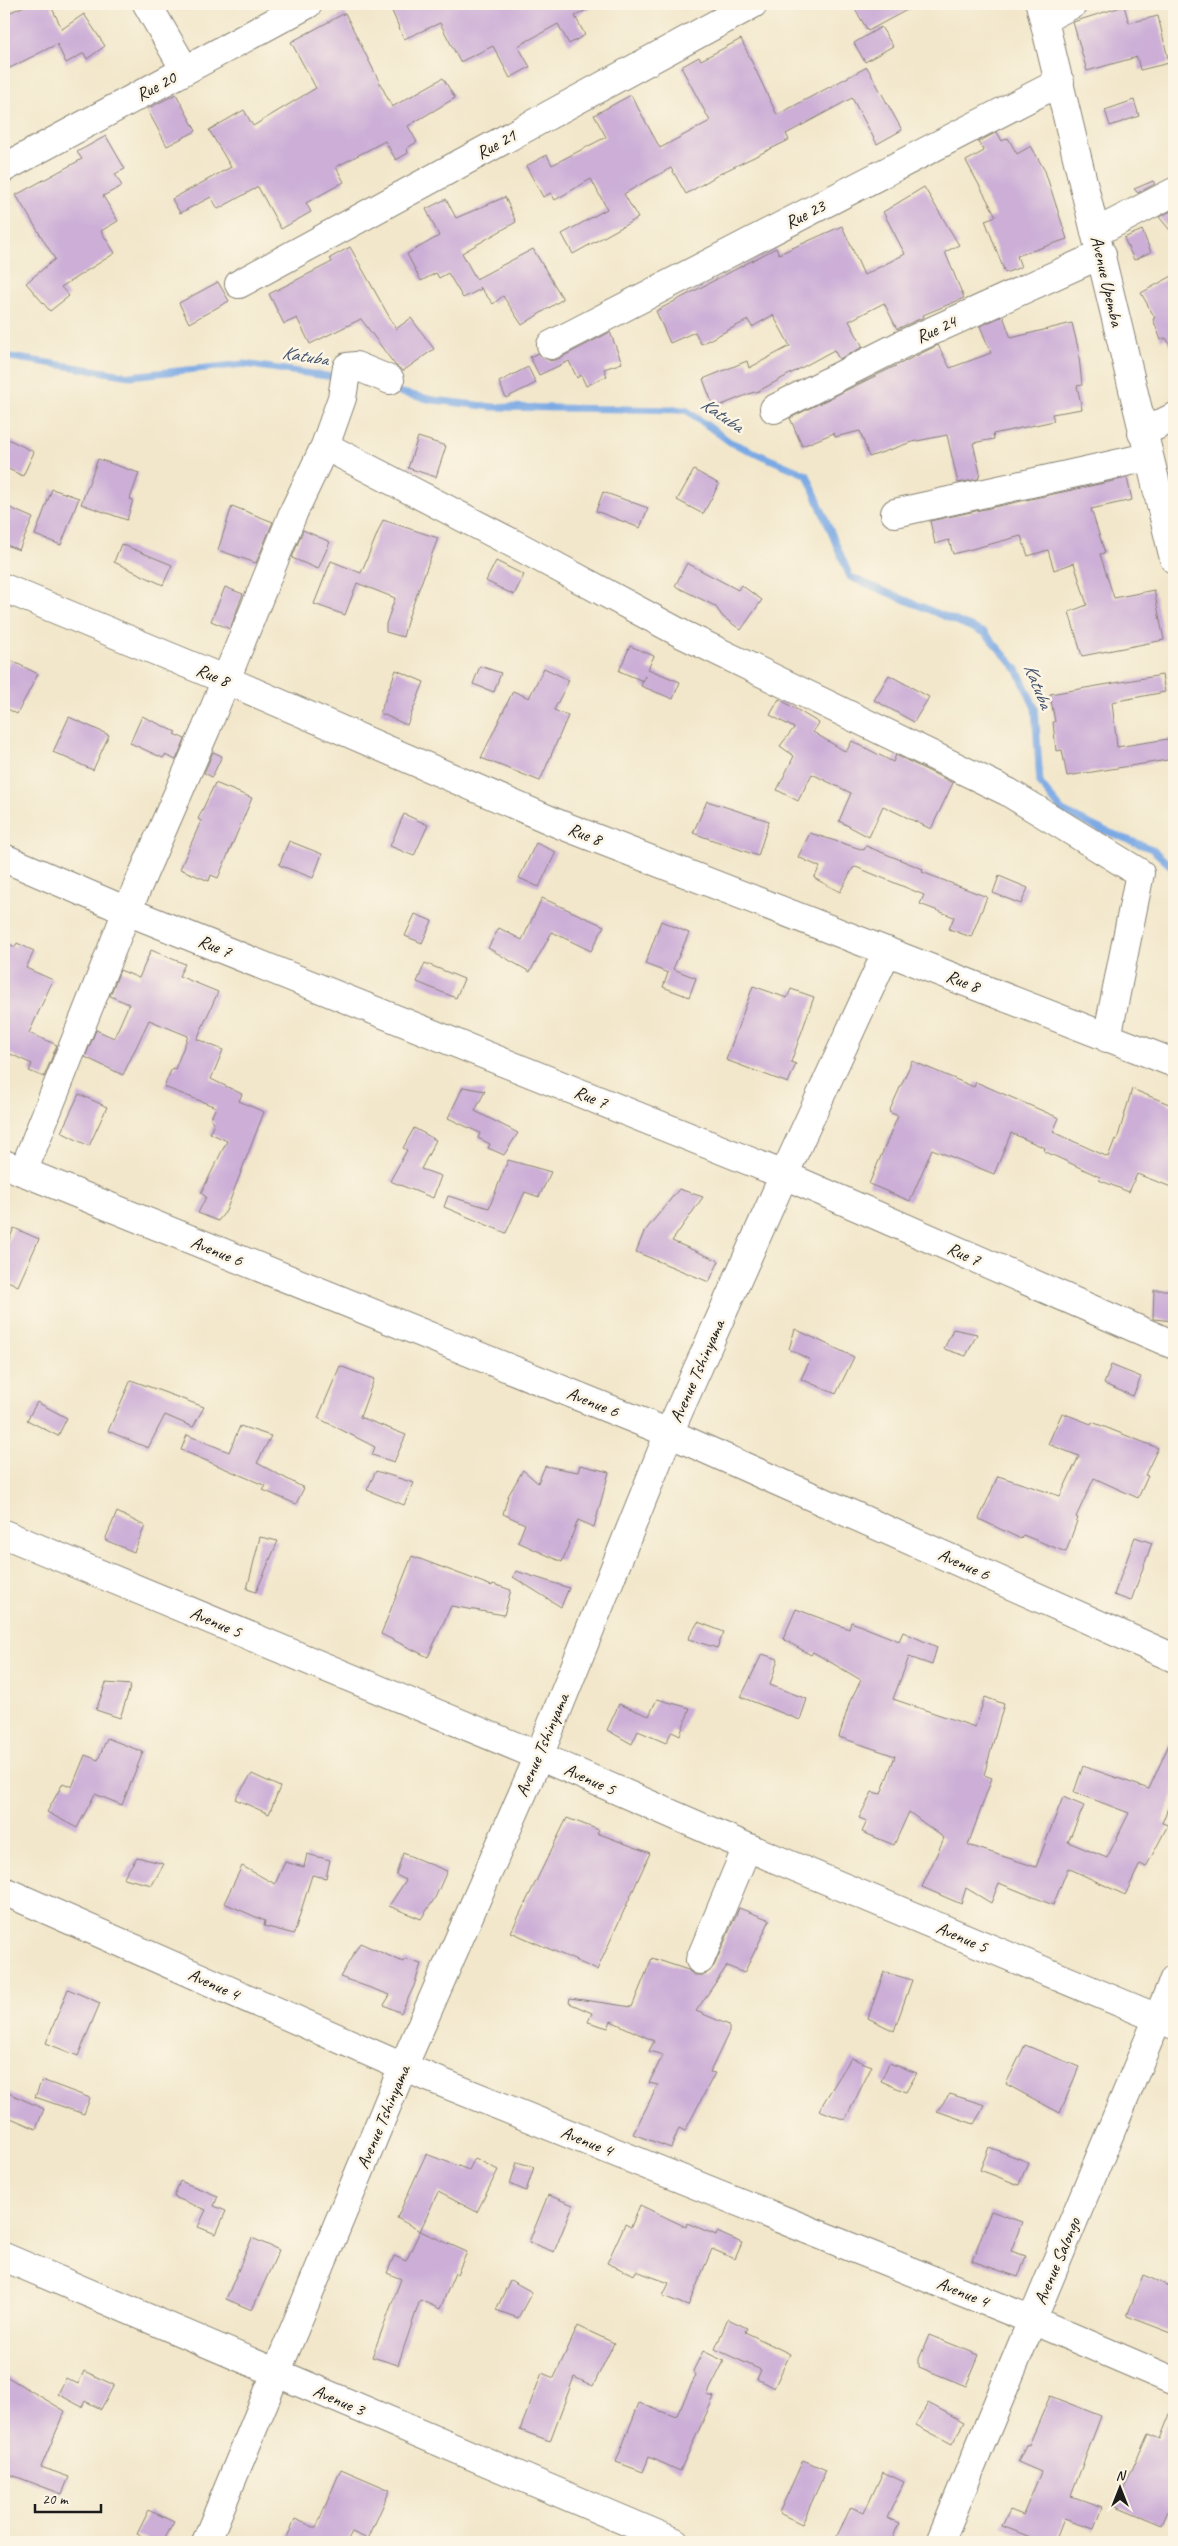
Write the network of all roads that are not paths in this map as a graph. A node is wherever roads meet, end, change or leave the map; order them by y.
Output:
1 (147, 4) edge
2 (308, 4) edge
3 (753, 4) edge
4 (1073, 4) edge
5 (1042, 11) edge
6 (185, 70) junction
7 (1060, 82) junction
8 (4, 168) edge
9 (1174, 192) edge
10 (1098, 243) junction
11 (239, 284) dead end
12 (550, 345) dead end
13 (390, 380) dead end
14 (774, 408) dead end
15 (1174, 416) edge
16 (1145, 445) junction
17 (324, 446) junction
18 (895, 513) dead end
19 (1174, 559) edge
20 (4, 588) edge
21 (226, 680) junction
22 (4, 858) edge
23 (127, 911) junction
24 (887, 952) junction
25 (1107, 1038) junction
26 (1174, 1063) edge
27 (13, 1168) edge
28 (784, 1174) junction
29 (1174, 1345) edge
30 (669, 1433) junction
31 (4, 1534) edge
32 (1174, 1658) edge
33 (539, 1756) junction
34 (747, 1847) junction
35 (4, 1892) edge
36 (700, 1960) dead end
37 (1174, 1979) edge
38 (1166, 2022) edge
39 (404, 2067) junction
40 (4, 2257) edge
41 (1032, 2320) junction
42 (276, 2374) junction
43 (1174, 2381) edge
44 (206, 2542) edge
45 (675, 2542) edge
46 (940, 2542) edge

1 - 6 street
2 - 6 street, Rue 20
3 - 11 street, Rue 21
4 - 5 street
5 - 7 street, Avenue Upemba
6 - 8 street, Rue 20
7 - 10 street, Avenue Upemba
7 - 12 street, Rue 23
9 - 10 street, Rue 24
10 - 14 street, Rue 24
10 - 16 street, Avenue Upemba
13 - 17 street
15 - 16 street
16 - 18 street
16 - 19 street, Avenue Upemba
17 - 21 street
17 - 25 street
20 - 21 street, Rue 8
21 - 23 street
21 - 24 street, Rue 8
22 - 23 street, Rue 7
23 - 27 street
23 - 28 street, Rue 7
24 - 25 street, Rue 8
24 - 28 street, Avenue Tshinyama
25 - 26 street, Rue 8
27 - 30 street, Avenue 6
28 - 29 street, Rue 7
28 - 30 street, Avenue Tshinyama
30 - 32 street, Avenue 6
30 - 33 street, Avenue Tshinyama
31 - 33 street, Avenue 5
33 - 34 street, Avenue 5
33 - 39 street, Avenue Tshinyama
34 - 36 street
34 - 38 street, Avenue 5
35 - 39 street, Avenue 4
37 - 38 street, Avenue Salongo
38 - 41 street, Avenue Salongo
39 - 41 street, Avenue 4
39 - 42 street, Avenue Tshinyama
40 - 42 street, Avenue 3
41 - 43 street, Avenue 4
41 - 46 street, Avenue Salongo
42 - 44 street, Avenue Tshinyama
42 - 45 street, Avenue 3

